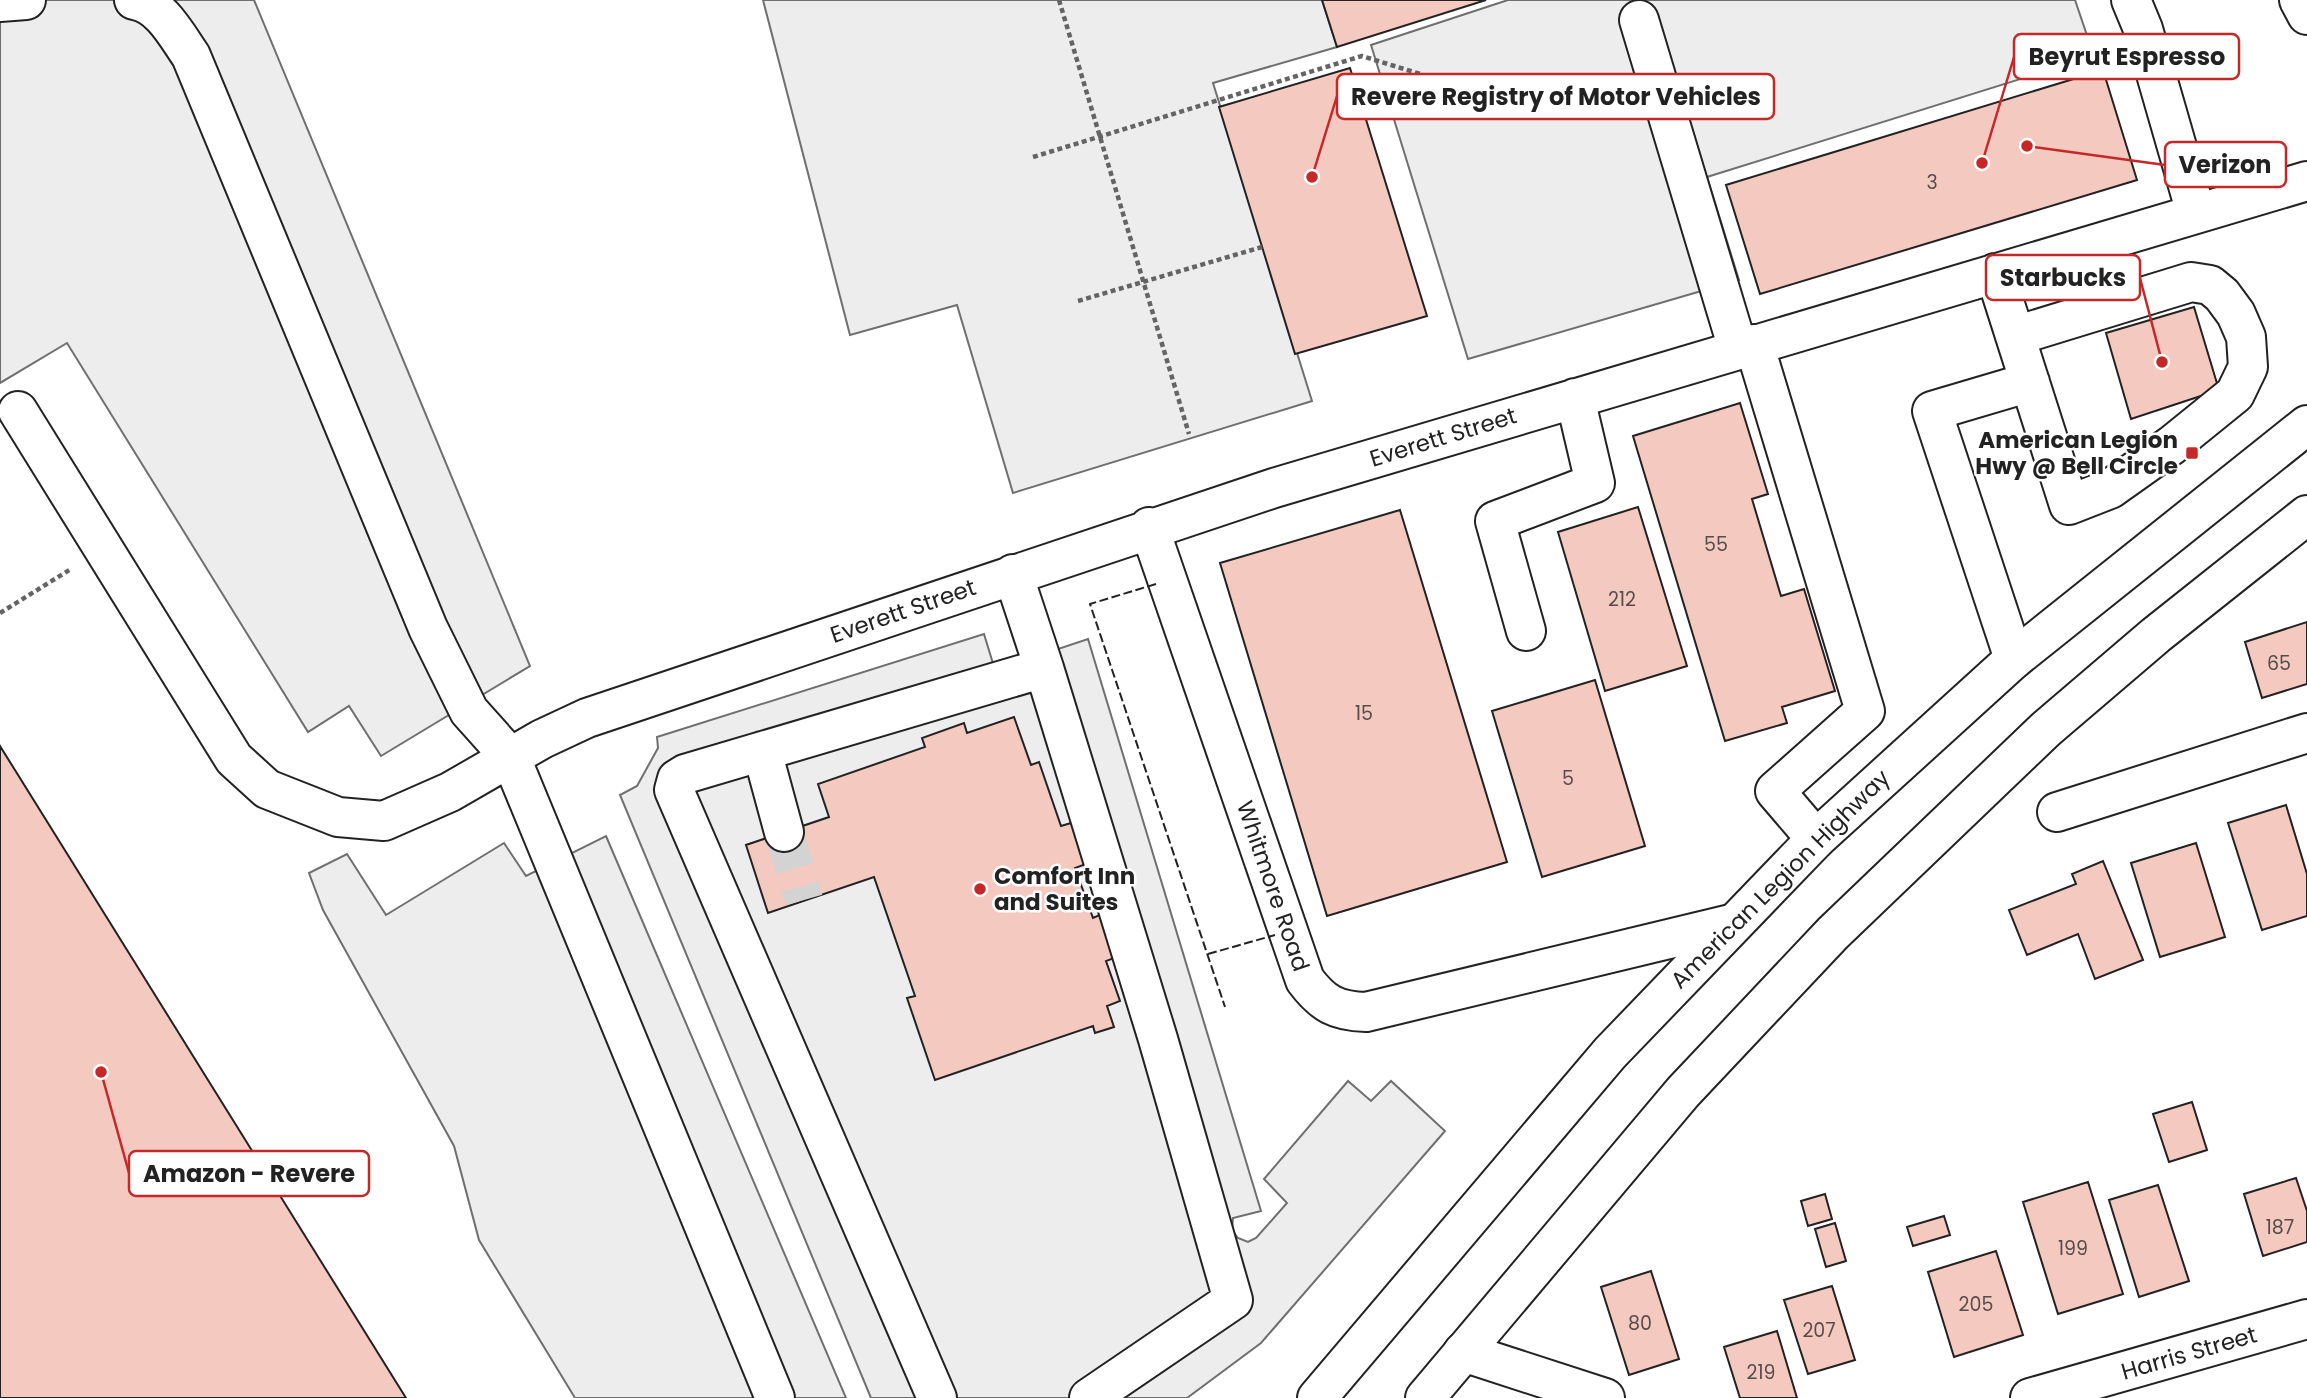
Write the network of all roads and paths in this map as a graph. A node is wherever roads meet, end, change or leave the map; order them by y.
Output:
1 (26, 0) edge
2 (134, 0) edge
3 (1059, 0) edge
4 (2132, 0) edge
5 (2299, 0) edge
6 (0, 2) edge
7 (2307, 15) edge
8 (1639, 20) dead end
9 (1440, 79) dead end
10 (1100, 136) junction
11 (1033, 157) dead end
12 (2307, 181) edge
13 (2196, 212) junction
14 (1262, 247) dead end
15 (1995, 272) junction
16 (1143, 282) junction
17 (1079, 301) dead end
18 (2015, 336) junction
19 (1746, 347) junction
20 (2030, 382) junction
21 (2307, 395) edge
22 (1575, 398) junction
23 (18, 411) dead end
24 (2307, 425) edge
25 (1189, 434) dead end
26 (2267, 460) junction
27 (2307, 515) edge
28 (2307, 523) edge
29 (1149, 527) junction
30 (2274, 541) junction
31 (103, 549) junction
32 (1013, 574) junction
33 (0, 613) edge
34 (1526, 631) dead end
35 (2014, 659) junction
36 (1044, 668) junction
37 (2307, 733) edge
38 (762, 751) junction
39 (512, 758) junction
40 (2057, 812) dead end
41 (784, 832) tunnel mouth
42 (1815, 839) junction
43 (1731, 924) junction
44 (2307, 1319) edge
45 (1463, 1352) junction
46 (775, 1398) edge
47 (937, 1398) edge
48 (1089, 1398) edge
49 (1317, 1398) edge
50 (1425, 1398) edge
51 (1605, 1398) edge
52 (2030, 1398) edge

1 - 6 main road
2 - 39 main road
3 - 10 path
4 - 13 main road
5 - 7 main road
8 - 19 main road
9 - 10 path
10 - 11 path
10 - 16 path
12 - 13 main road, Everett Street
13 - 15 main road, Everett Street
14 - 16 path
15 - 18 main road
15 - 19 main road, Everett Street
16 - 17 path
16 - 25 path
18 - 20 main road
18 - 20 main road
19 - 22 main road, Everett Street
19 - 42 main road
20 - 35 main road
21 - 26 main road
22 - 29 main road, Everett Street
22 - 34 main road
23 - 31 main road, Everett Street
24 - 26 main road, American Legion Highway
26 - 35 main road, American Legion Highway
27 - 30 main road
28 - 30 main road
29 - 32 main road, Everett Street
29 - 43 main road, Whitmore Road
30 - 45 main road
31 - 33 path
31 - 39 main road, Everett Street
32 - 36 main road
32 - 39 main road, Everett Street
35 - 42 main road, American Legion Highway
36 - 38 main road
36 - 48 main road
37 - 40 main road
38 - 41 main road
38 - 47 main road
39 - 46 main road
42 - 43 main road, American Legion Highway
43 - 49 main road, American Legion Highway
44 - 52 main road, Harris Street
45 - 50 main road
45 - 51 main road

